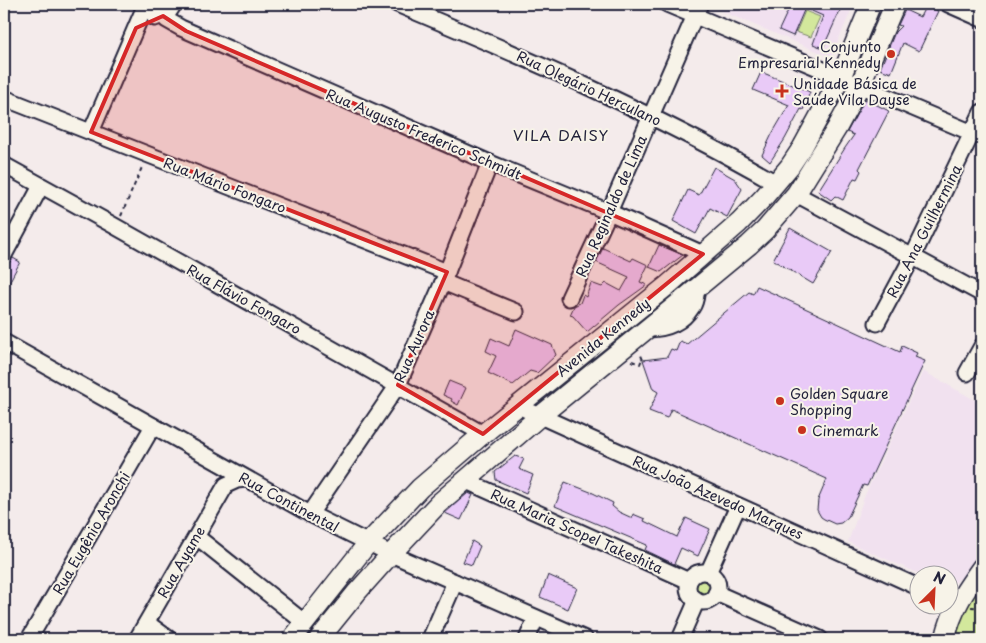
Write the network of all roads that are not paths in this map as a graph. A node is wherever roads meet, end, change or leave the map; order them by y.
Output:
1 (146, 4) edge
2 (150, 4) edge
3 (174, 4) edge
4 (397, 4) edge
5 (668, 4) edge
6 (871, 4) edge
7 (895, 4) edge
8 (948, 4) edge
9 (697, 9) edge
10 (163, 16) junction
11 (982, 19) edge
12 (136, 28) junction
13 (841, 77) junction
14 (860, 85) junction
15 (4, 98) edge
16 (982, 112) edge
17 (651, 116) junction
18 (91, 132) junction
19 (978, 135) edge
20 (490, 163) junction
21 (4, 165) edge
22 (776, 183) junction
23 (42, 186) junction
24 (796, 194) junction
25 (609, 212) junction
26 (703, 254) junction
27 (4, 255) edge
28 (913, 256) junction
29 (445, 277) junction
30 (982, 294) edge
31 (569, 298) dead end
32 (516, 312) dead end
33 (877, 323) dead end
34 (4, 342) edge
35 (982, 346) edge
36 (968, 373) dead end
37 (398, 385) junction
38 (518, 406) junction
39 (540, 416) junction
40 (153, 426) junction
41 (483, 434) junction
42 (220, 465) junction
43 (246, 479) junction
44 (464, 480) junction
45 (226, 485) junction
46 (738, 506) junction
47 (310, 514) junction
48 (196, 537) junction
49 (368, 542) junction
50 (391, 554) junction
51 (982, 567) edge
52 (708, 573) junction
53 (689, 580) junction
54 (455, 582) junction
55 (908, 582) edge
56 (716, 593) junction
57 (958, 598) edge
58 (696, 600) junction
59 (951, 616) edge
60 (536, 618) junction
61 (147, 622) junction
62 (305, 623) junction
63 (29, 639) edge
64 (137, 639) edge
65 (169, 639) edge
66 (292, 639) edge
67 (319, 639) edge
68 (430, 639) edge
69 (527, 639) edge
70 (585, 639) edge
71 (680, 639) edge
72 (820, 639) edge
73 (945, 639) edge

1 - 12 street
2 - 10 street, Rua Augusto Frederico Schmidt
3 - 10 street
4 - 17 street, Rua Olegário Herculano
5 - 9 street
6 - 13 main road, Avenida Kennedy
7 - 14 main road, Avenida Kennedy
8 - 11 street
9 - 13 street
9 - 17 street, Rua Reginaldo de Lima
10 - 12 street
10 - 20 street, Rua Augusto Frederico Schmidt
12 - 18 street
13 - 14 street
13 - 22 main road, Avenida Kennedy
14 - 19 street
14 - 24 main road, Avenida Kennedy
15 - 18 street, Rua Mário Fongaro
16 - 19 street, Rua Ana Guilhermina
17 - 22 street, Rua Olegário Herculano
17 - 25 street, Rua Reginaldo de Lima
18 - 29 street, Rua Mário Fongaro
19 - 28 street, Rua Ana Guilhermina
20 - 25 street, Rua Augusto Frederico Schmidt
20 - 29 street, Rua Aurora
21 - 23 street, Rua Flávio Fongaro
22 - 26 main road, Avenida Kennedy
23 - 27 street
23 - 37 street, Rua Flávio Fongaro
24 - 28 street
24 - 39 main road, Avenida Kennedy
25 - 26 street, Rua Augusto Frederico Schmidt
25 - 31 street, Rua Reginaldo de Lima
26 - 38 main road, Avenida Kennedy
28 - 30 street
28 - 33 street, Rua Ana Guilhermina
29 - 32 street, Rua Mário Fongaro
29 - 37 street, Rua Aurora
34 - 40 street, Rua Continental
35 - 36 street
37 - 41 street, Rua Flávio Fongaro
37 - 47 street, Rua Aurora
38 - 39 street, Rua João Azevedo Marques
38 - 41 main road, Avenida Kennedy
39 - 44 main road, Avenida Kennedy
39 - 46 street, Rua João Azevedo Marques
40 - 42 street, Rua Continental
40 - 63 street, Rua Eugênio Aronchi
41 - 49 main road, Avenida Kennedy
42 - 43 street, Rua Continental
42 - 45 street
43 - 45 street
43 - 47 street, Rua Continental
44 - 50 main road, Avenida Kennedy
44 - 53 street, Rua Maria Scopel Takeshita
45 - 48 street, Rua Ayame
46 - 52 street
46 - 55 street, Rua João Azevedo Marques
47 - 49 street, Rua Continental
48 - 61 street, Rua Ayame
48 - 62 street
49 - 50 street, Rua Continental
49 - 62 main road, Avenida Kennedy
50 - 54 street, Rua Continental
50 - 67 main road, Avenida Kennedy
51 - 57 main road
52 - 53 street
52 - 56 street
53 - 58 street
54 - 60 street, Rua Continental
54 - 68 street
56 - 58 street
56 - 72 street
58 - 71 street
59 - 73 main road
60 - 69 street
60 - 70 street, Rua Continental
61 - 64 street, Rua Ayame
61 - 65 street
62 - 66 main road, Avenida Kennedy

